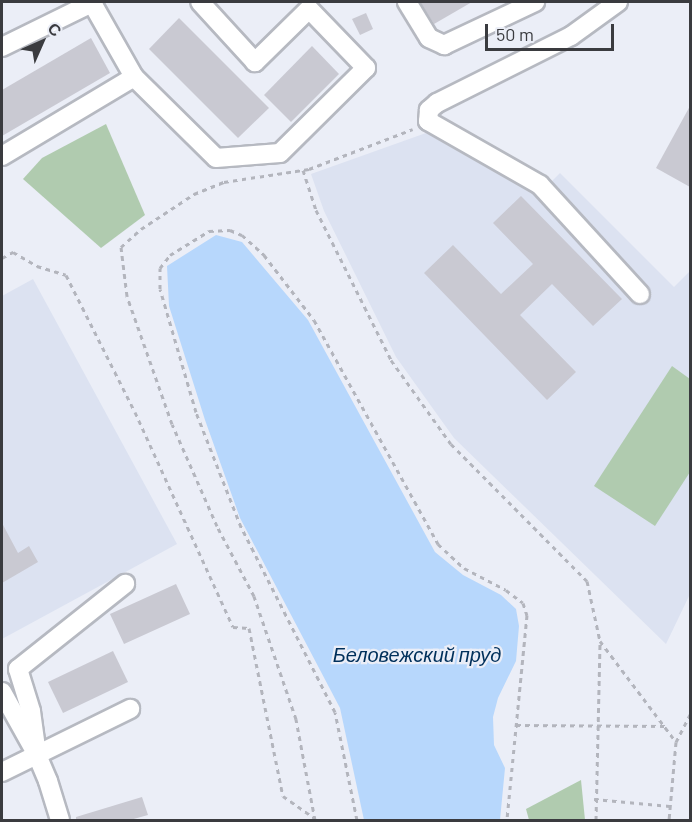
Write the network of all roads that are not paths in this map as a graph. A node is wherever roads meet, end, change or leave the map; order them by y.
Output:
1 (93, 2) edge
2 (200, 2) edge
3 (407, 2) edge
4 (535, 2) edge
5 (618, 2) edge
6 (2, 47) edge
7 (134, 77) junction
8 (2, 156) edge
9 (640, 294) dead end
10 (125, 584) dead end
11 (2, 692) edge
12 (130, 709) dead end
13 (37, 755) junction
14 (2, 772) edge
15 (60, 820) edge

1 - 6 lane
1 - 7 lane
2 - 7 lane
3 - 4 lane
5 - 9 lane
7 - 8 lane
10 - 13 lane
11 - 13 lane
12 - 13 lane
13 - 14 lane
13 - 15 lane

